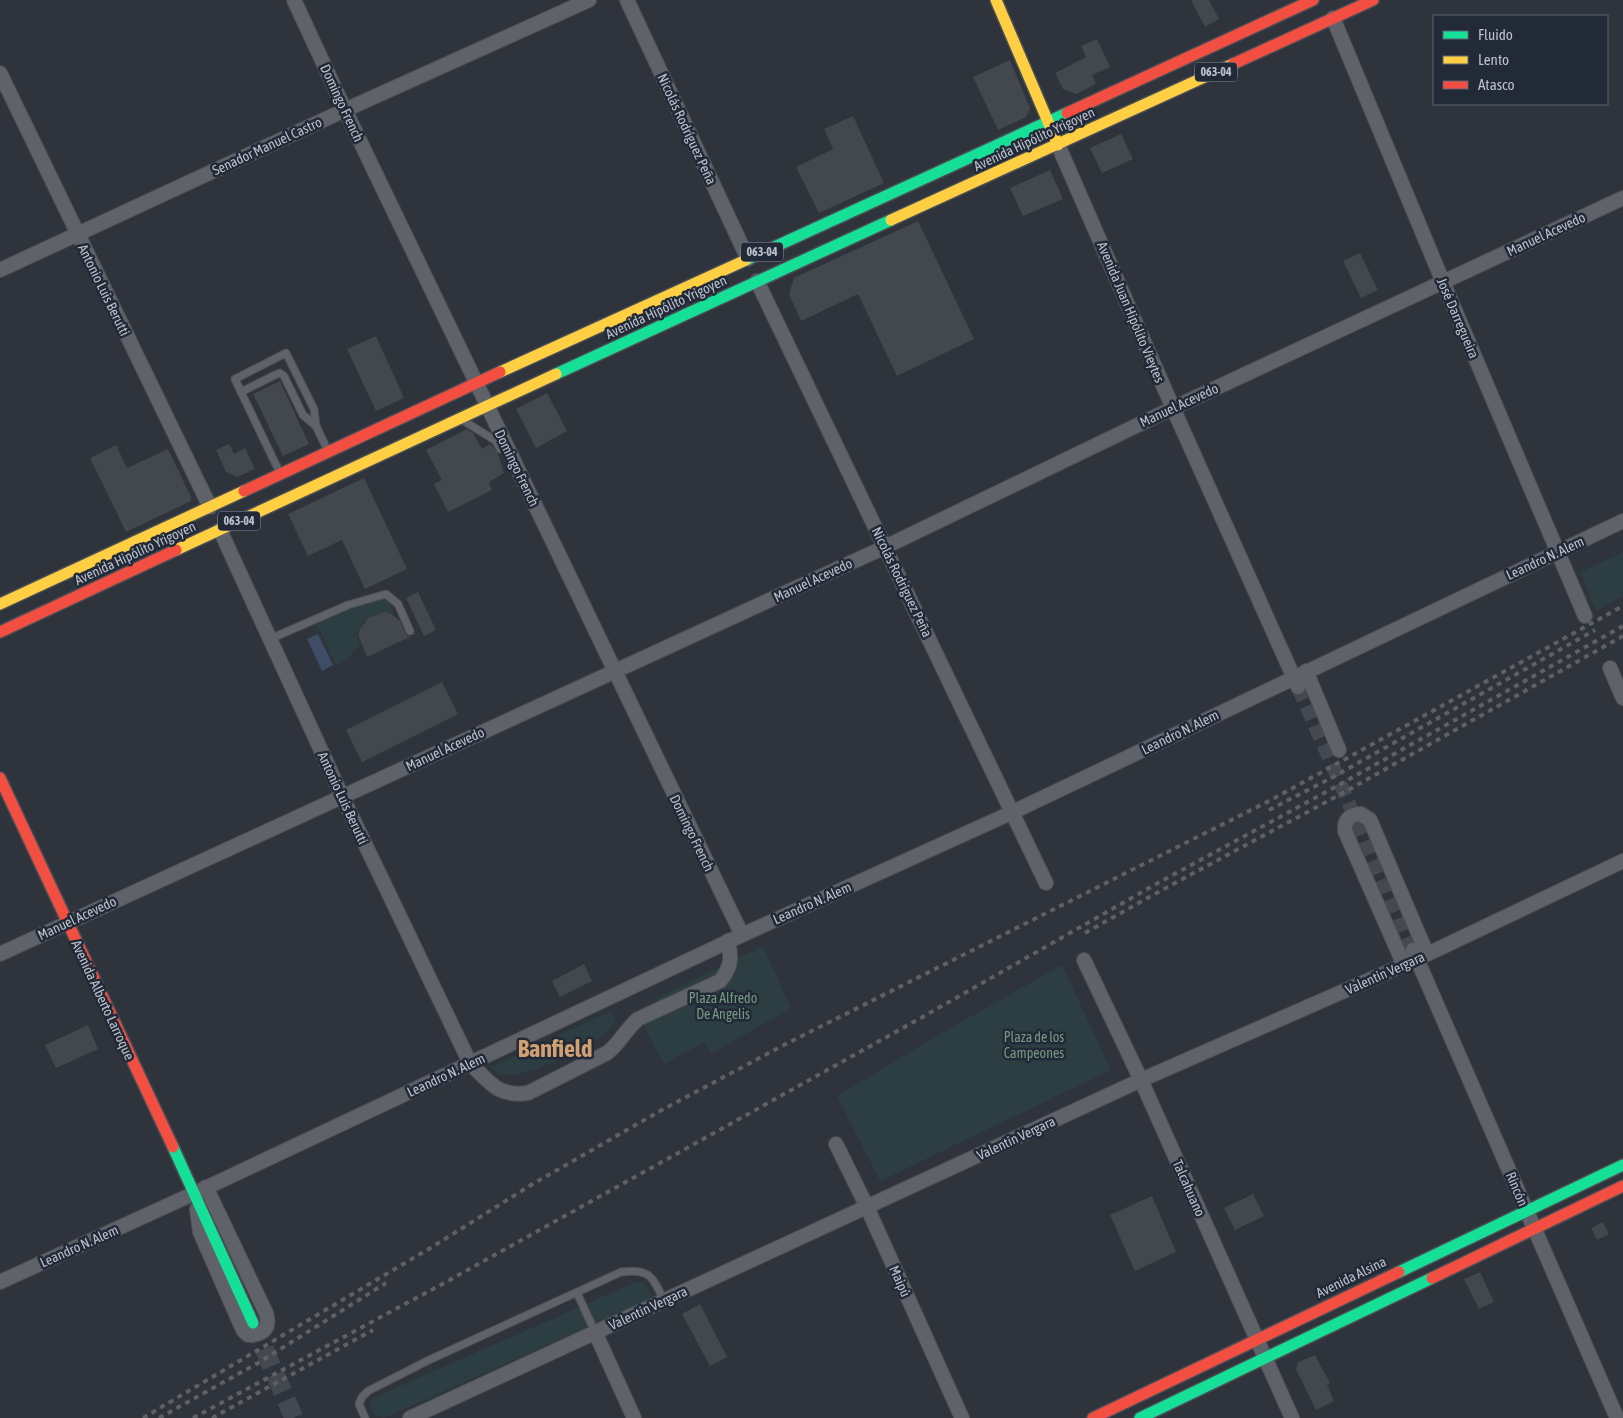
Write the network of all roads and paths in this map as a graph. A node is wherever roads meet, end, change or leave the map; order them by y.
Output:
1 (294, 0) edge
2 (589, 0) edge
3 (627, 0) edge
4 (996, 0) edge
5 (1313, 0) edge
6 (1373, 0) edge
7 (1333, 18) junction
8 (0, 73) edge
9 (345, 110) junction
10 (1049, 122) junction
11 (1058, 144) junction
12 (1623, 198) edge
13 (77, 235) junction
14 (748, 259) junction
15 (0, 270) edge
16 (757, 281) junction
17 (1443, 282) junction
18 (476, 382) junction
19 (241, 392) junction
20 (487, 406) junction
21 (1172, 408) junction
22 (460, 418) junction
23 (316, 426) junction
24 (501, 448) junction
25 (328, 451) junction
26 (281, 474) junction
27 (210, 507) junction
28 (1623, 521) edge
29 (220, 530) junction
30 (885, 547) junction
31 (1556, 552) junction
32 (0, 604) edge
33 (1585, 616) dead end
34 (410, 631) dead end
35 (0, 632) edge
36 (270, 640) junction
37 (1610, 668) dead end
38 (614, 671) junction
39 (1300, 678) junction
40 (1623, 698) edge
41 (1339, 750) dead end
42 (0, 778) edge
43 (342, 796) junction
44 (1013, 812) junction
45 (1623, 861) edge
46 (1046, 884) dead end
47 (66, 923) junction
48 (742, 935) junction
49 (728, 942) junction
50 (0, 954) edge
51 (1419, 954) junction
52 (1084, 960) dead end
53 (1404, 965) junction
54 (470, 1063) junction
55 (1141, 1080) junction
56 (836, 1144) dead end
57 (1623, 1165) edge
58 (1623, 1186) edge
59 (200, 1190) junction
60 (867, 1207) junction
61 (1526, 1211) junction
62 (1534, 1228) junction
63 (0, 1282) edge
64 (577, 1292) junction
65 (664, 1301) junction
66 (253, 1323) tunnel mouth
67 (595, 1332) junction
68 (1257, 1340) junction
69 (1264, 1358) junction
70 (365, 1418) edge
71 (410, 1418) edge
72 (634, 1418) edge
73 (962, 1418) edge
74 (1093, 1418) edge
75 (1140, 1418) edge
76 (1292, 1418) edge
77 (1617, 1418) edge

1 - 9 street, Domingo French
2 - 9 street, Senador Manuel Castro
3 - 14 street, Nicolás Rodríguez Peña
4 - 10 main road, Avenida Juan Hipólito Vieytes
5 - 10 main road, Avenida Hipólito Yrigoyen / 063-04
6 - 7 main road, Avenida Hipólito Yrigoyen / 063-04
7 - 11 main road, Avenida Hipólito Yrigoyen / 063-04
7 - 17 street, José Darregueira
8 - 13 street, Antonio Luis Berutti
9 - 13 street, Senador Manuel Castro
9 - 18 street, Domingo French
10 - 11 main road, Avenida Juan Hipólito Vieytes
10 - 14 main road, Avenida Hipólito Yrigoyen / 063-04
11 - 16 main road, Avenida Hipólito Yrigoyen / 063-04
11 - 21 street, Avenida Juan Hipólito Vieytes
12 - 17 street, Manuel Acevedo
13 - 15 street, Senador Manuel Castro
13 - 27 street, Antonio Luis Berutti
14 - 18 main road, Avenida Hipólito Yrigoyen / 063-04
16 - 20 main road, Avenida Hipólito Yrigoyen / 063-04
16 - 30 street, Nicolás Rodríguez Peña
17 - 21 street, Manuel Acevedo
17 - 31 street, José Darregueira
18 - 20 street, Domingo French
18 - 25 main road, Avenida Hipólito Yrigoyen / 063-04
19 - 23 lane
19 - 23 lane
19 - 26 lane
20 - 22 main road, Avenida Hipólito Yrigoyen / 063-04
20 - 24 street, Domingo French
21 - 30 street, Manuel Acevedo
21 - 39 street, Avenida Juan Hipólito Vieytes
22 - 24 lane
22 - 29 main road, Avenida Hipólito Yrigoyen / 063-04
23 - 25 lane
24 - 38 street, Domingo French
25 - 26 main road, Avenida Hipólito Yrigoyen / 063-04
26 - 27 main road, Avenida Hipólito Yrigoyen / 063-04
27 - 32 main road, Avenida Hipólito Yrigoyen / 063-04
28 - 31 street, Leandro N. Alem
29 - 35 main road, Avenida Hipólito Yrigoyen / 063-04
29 - 36 street, Antonio Luis Berutti
30 - 38 street, Manuel Acevedo
30 - 44 street, Nicolás Rodríguez Peña
31 - 33 street, José Darregueira
31 - 39 street, Leandro N. Alem
34 - 36 lane
36 - 43 street, Antonio Luis Berutti
37 - 40 street
38 - 43 street, Manuel Acevedo
38 - 48 street, Domingo French
39 - 41 street, Avenida Juan Hipólito Vieytes
39 - 44 street, Leandro N. Alem
42 - 47 main road, Avenida Alberto Larroque
43 - 47 street, Manuel Acevedo
43 - 54 street, Antonio Luis Berutti
44 - 46 street, Nicolás Rodríguez Peña
44 - 48 street, Leandro N. Alem
45 - 51 street, Valentín Vergara
47 - 50 street, Manuel Acevedo
47 - 59 main road, Avenida Alberto Larroque
48 - 49 street, Leandro N. Alem
49 - 54 street, Leandro N. Alem
49 - 54 street, Antonio Luis Berutti
51 - 53 street, Valentín Vergara
51 - 53 street, Rincón
51 - 61 street, Rincón
52 - 55 street, Talcahuano
53 - 55 street, Valentín Vergara
54 - 59 street, Leandro N. Alem
55 - 60 street, Valentín Vergara
55 - 68 street, Talcahuano
56 - 60 street, Maipú
57 - 61 main road, Avenida Alsina
58 - 62 main road
59 - 59 street, Avenida Alberto Larroque
59 - 63 street, Leandro N. Alem
59 - 66 main road, Avenida Alberto Larroque
60 - 65 street, Valentín Vergara
60 - 73 street, Maipú
61 - 62 street, Rincón
61 - 68 main road, Avenida Alsina
62 - 69 main road
62 - 77 street, Rincón
64 - 65 lane
64 - 67 lane
64 - 70 lane
65 - 67 street, Valentín Vergara
67 - 71 street, Valentín Vergara
67 - 72 street
68 - 69 street, Talcahuano
68 - 74 main road, Avenida Alsina
69 - 75 main road
69 - 76 street, Talcahuano

